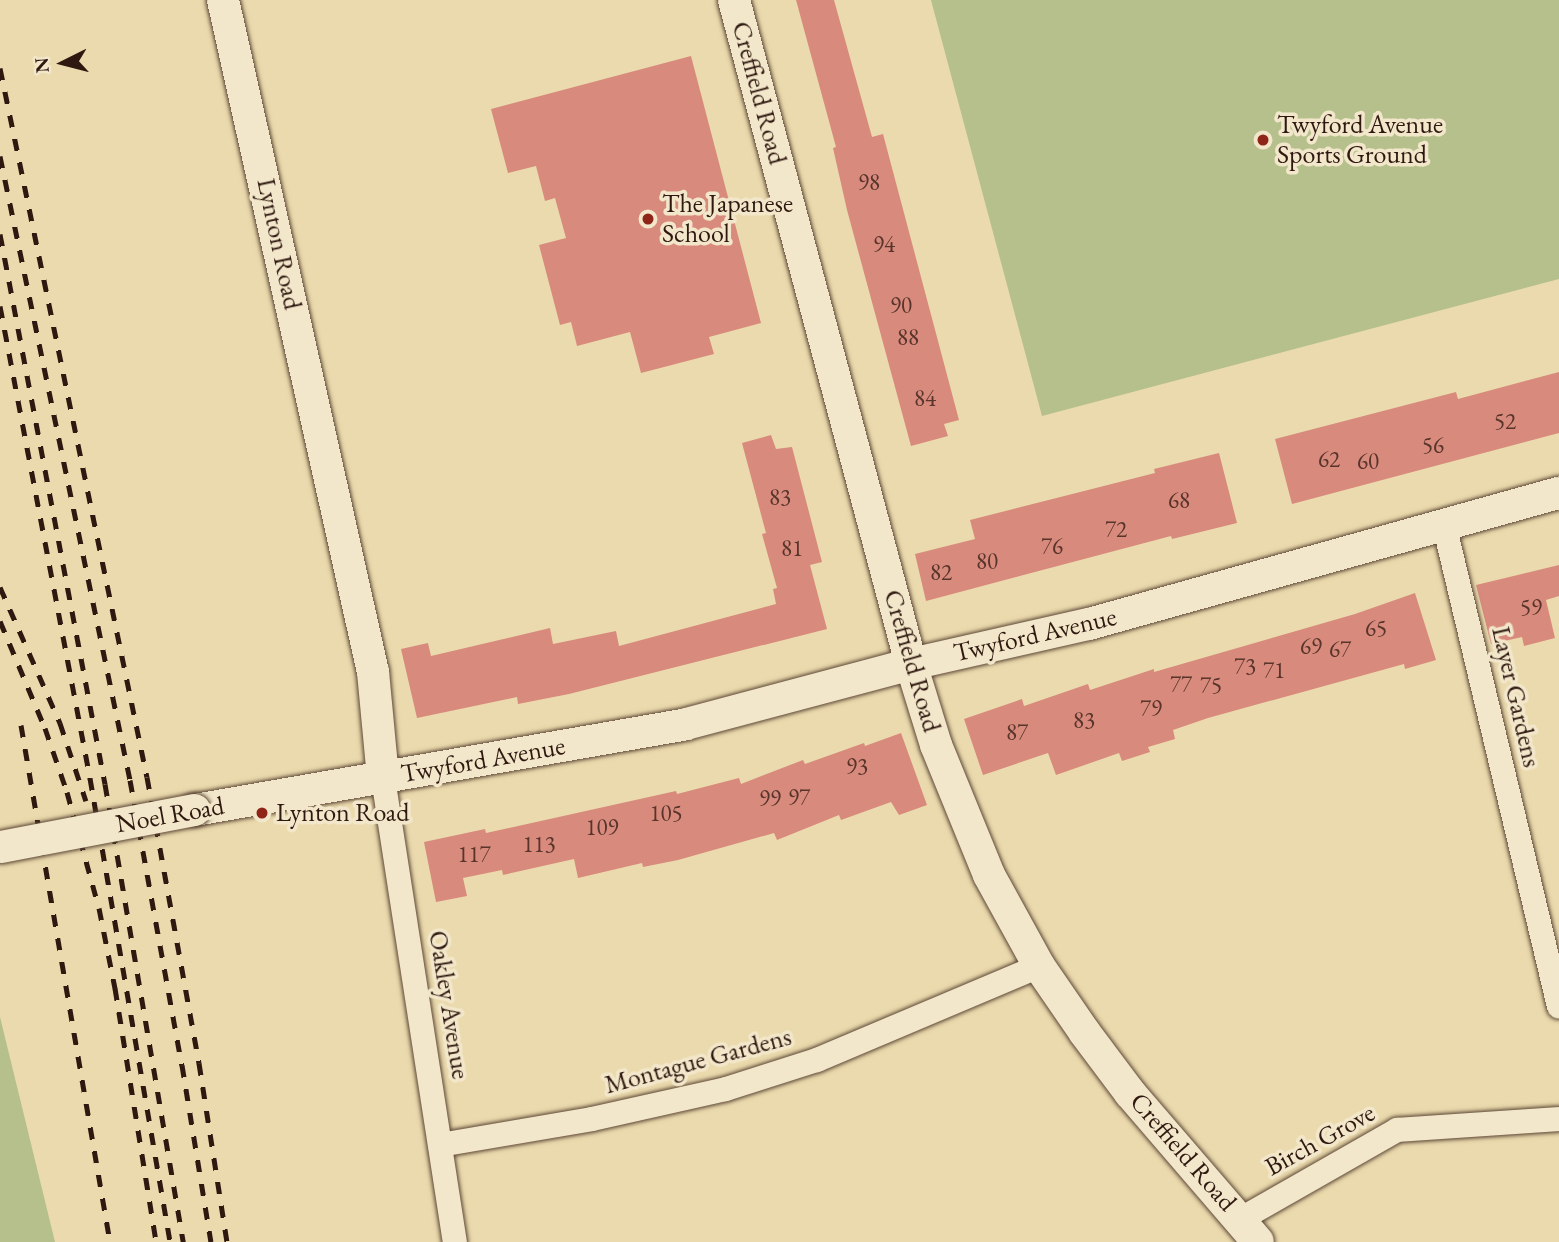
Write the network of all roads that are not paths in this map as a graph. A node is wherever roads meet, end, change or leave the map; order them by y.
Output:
1 (223, 0) edge
2 (734, 0) edge
3 (1559, 493) edge
4 (1444, 524) junction
5 (911, 664) junction
6 (383, 778) junction
7 (0, 847) edge
8 (1039, 966) junction
9 (1559, 1006) edge
10 (1559, 1119) edge
11 (440, 1145) junction
12 (1250, 1231) edge
13 (455, 1242) edge

1 - 6 street, Lynton Road
2 - 5 street, Creffield Road
3 - 4 street, Twyford Avenue
4 - 5 street, Twyford Avenue
4 - 9 street, Layer Gardens
5 - 6 street, Twyford Avenue
5 - 8 street, Creffield Road
6 - 7 street, Noel Road, bridge
6 - 11 street, Oakley Avenue
8 - 11 street, Montague Gardens
8 - 12 street, Creffield Road
10 - 12 street, Birch Grove
11 - 13 street, Oakley Avenue

